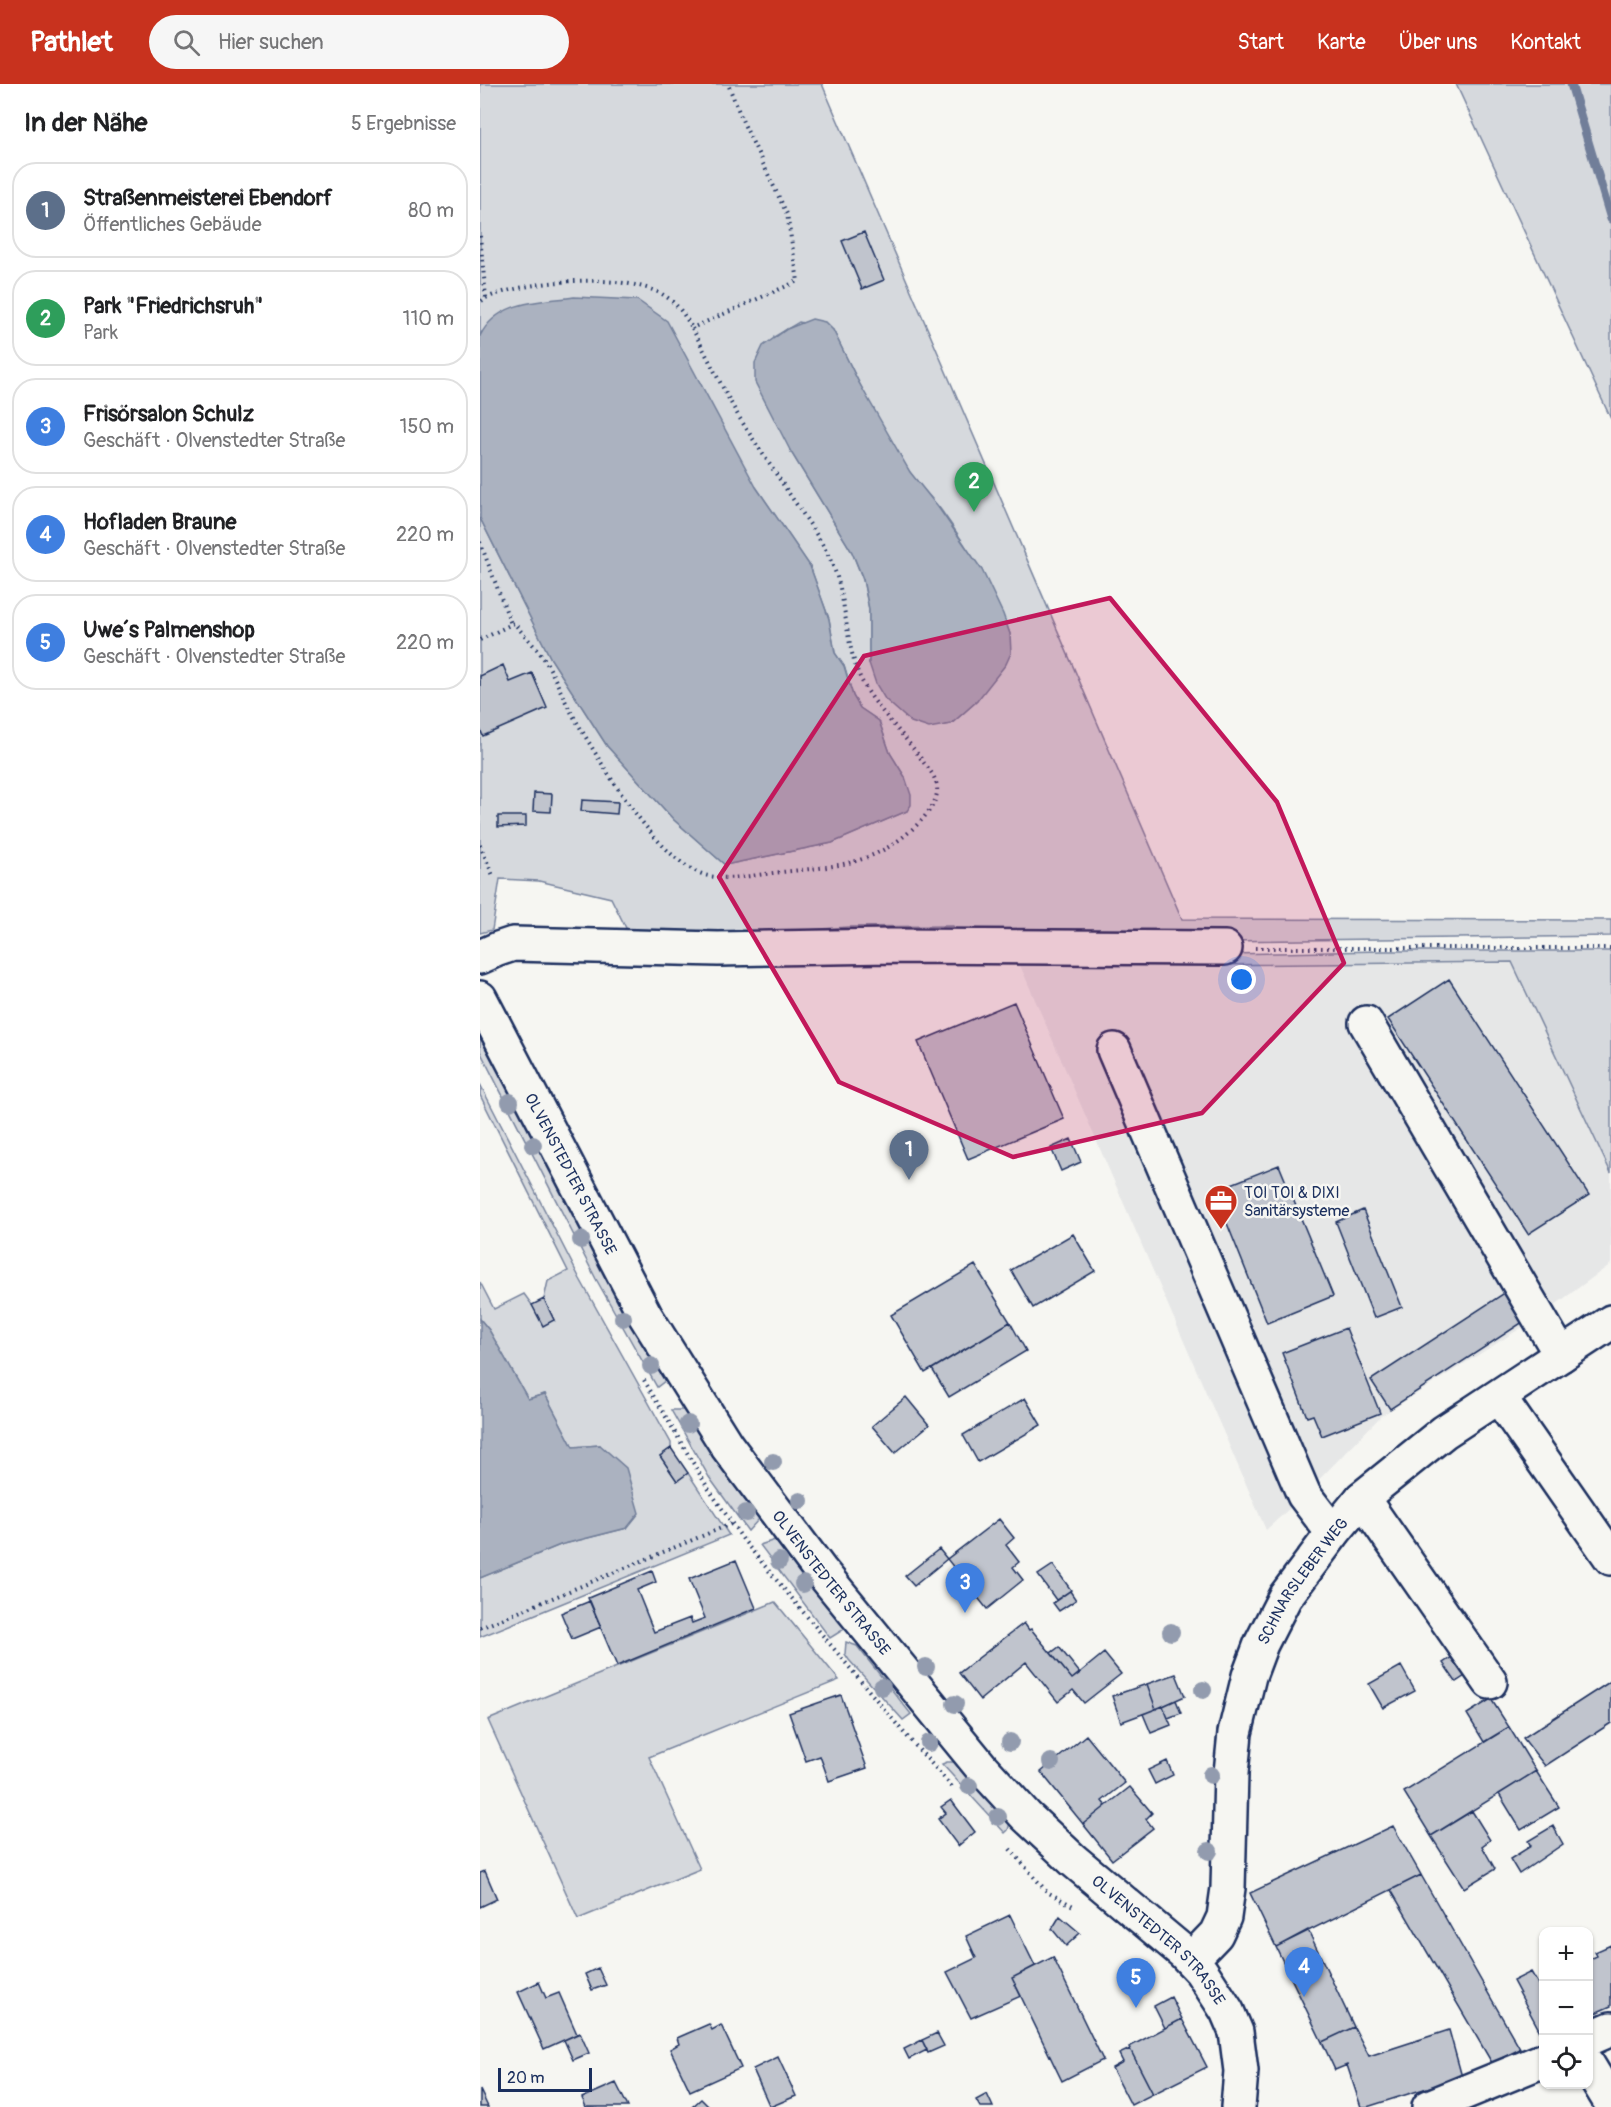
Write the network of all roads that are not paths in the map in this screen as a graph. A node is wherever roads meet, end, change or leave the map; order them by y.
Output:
1 (1225, 948) road end
2 (480, 957) edge
3 (480, 998) edge
4 (1366, 1023) dead end
5 (1114, 1050) dead end
6 (1611, 1322) edge
7 (1562, 1355) junction
8 (1499, 1397) junction
9 (1362, 1498) junction
10 (1333, 1533) junction
11 (1611, 1558) edge
12 (1490, 1682) dead end
13 (1191, 1960) junction
14 (1611, 2029) edge
15 (1593, 2037) edge
16 (1539, 2062) edge
17 (1593, 2072) edge
18 (1611, 2103) edge
19 (1238, 2107) edge
20 (1429, 2107) edge

1 - 2 main road
3 - 13 main road, OLVENSTEDTER STRASSE
4 - 7 main road
5 - 10 main road
6 - 7 main road, SCHNARSLEBER WEG
7 - 8 main road, SCHNARSLEBER WEG
8 - 9 main road, SCHNARSLEBER WEG
8 - 11 main road
9 - 10 main road, SCHNARSLEBER WEG
9 - 12 main road
10 - 13 main road, SCHNARSLEBER WEG
13 - 19 main road, OLVENSTEDTER STRASSE
14 - 15 main road
16 - 20 main road
17 - 18 main road

